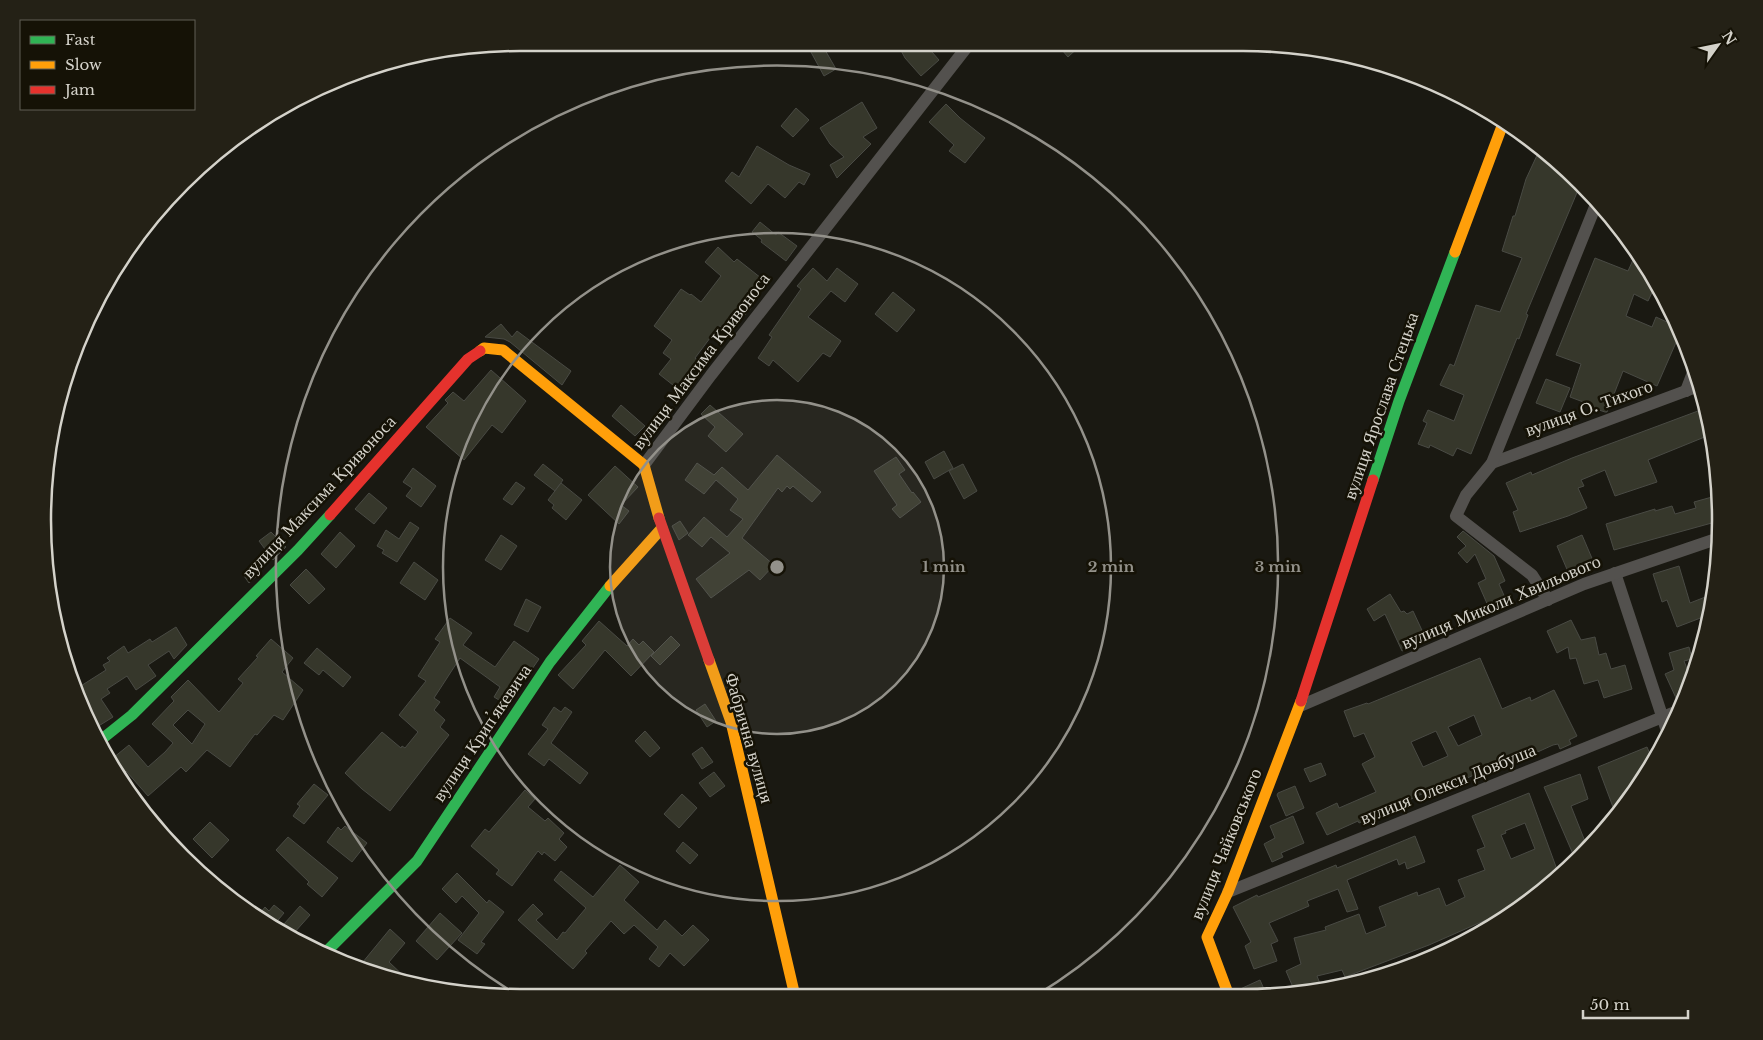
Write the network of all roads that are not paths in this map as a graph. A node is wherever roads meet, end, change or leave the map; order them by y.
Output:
1 (964, 51) edge
2 (1501, 129) edge
3 (1594, 210) edge
4 (1690, 380) edge
5 (1693, 388) edge
6 (1686, 391) junction
7 (1492, 463) junction
8 (644, 465) junction
9 (662, 528) junction
10 (1711, 541) edge
11 (1615, 573) junction
12 (1548, 600) junction
13 (1300, 706) junction
14 (1669, 714) edge
15 (1662, 716) junction
16 (1665, 724) edge
17 (105, 737) edge
18 (1228, 892) junction
19 (330, 948) edge
20 (793, 989) edge
21 (1226, 989) edge

1 - 8 street, вулиця Максима Кривоноса
2 - 13 street, вулиця Ярослава Стецька
3 - 7 street
4 - 6 street
5 - 6 street, вулиця О. Тихого
6 - 7 street, вулиця О. Тихого
7 - 12 street
8 - 9 street, Фабрична вулиця
8 - 17 street, вулиця Максима Кривоноса
9 - 19 street, вулиця Крипʼякевича
9 - 20 street, Фабрична вулиця
10 - 11 street, вулиця Миколи Хвильового
11 - 12 street, вулиця Миколи Хвильового
11 - 15 street
12 - 13 street, вулиця Миколи Хвильового
13 - 18 street, вулиця Чайковського
14 - 15 street, вулиця Олекси Довбуша
15 - 16 street
15 - 18 street, вулиця Олекси Довбуша
18 - 21 street, вулиця Чайковського

